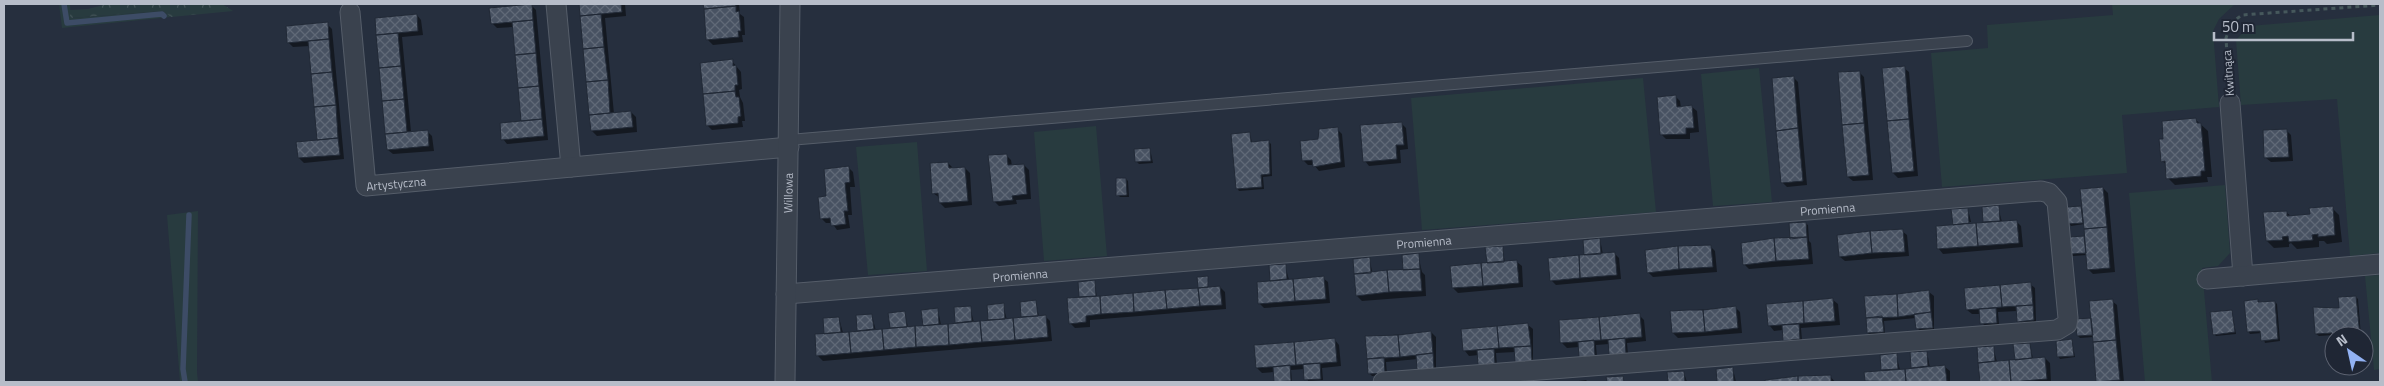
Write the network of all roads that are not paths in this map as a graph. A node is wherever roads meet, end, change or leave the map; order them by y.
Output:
1 (556, 4) edge
2 (790, 4) edge
3 (350, 12) dead end
4 (1967, 41) dead end
5 (2230, 103) road end
6 (789, 144) junction
7 (571, 167) junction
8 (2380, 264) edge
9 (2243, 276) junction
10 (2207, 279) dead end
11 (786, 294) junction
12 (785, 382) edge
13 (1384, 382) edge

1 - 7 street
2 - 6 street, Willowa
3 - 7 street, Artystyczna
4 - 6 lane
5 - 9 street, Kwitnąca
6 - 7 street, Artystyczna
6 - 11 street, Willowa
8 - 9 street
9 - 10 street
11 - 12 street, Willowa
11 - 13 street, Promienna

